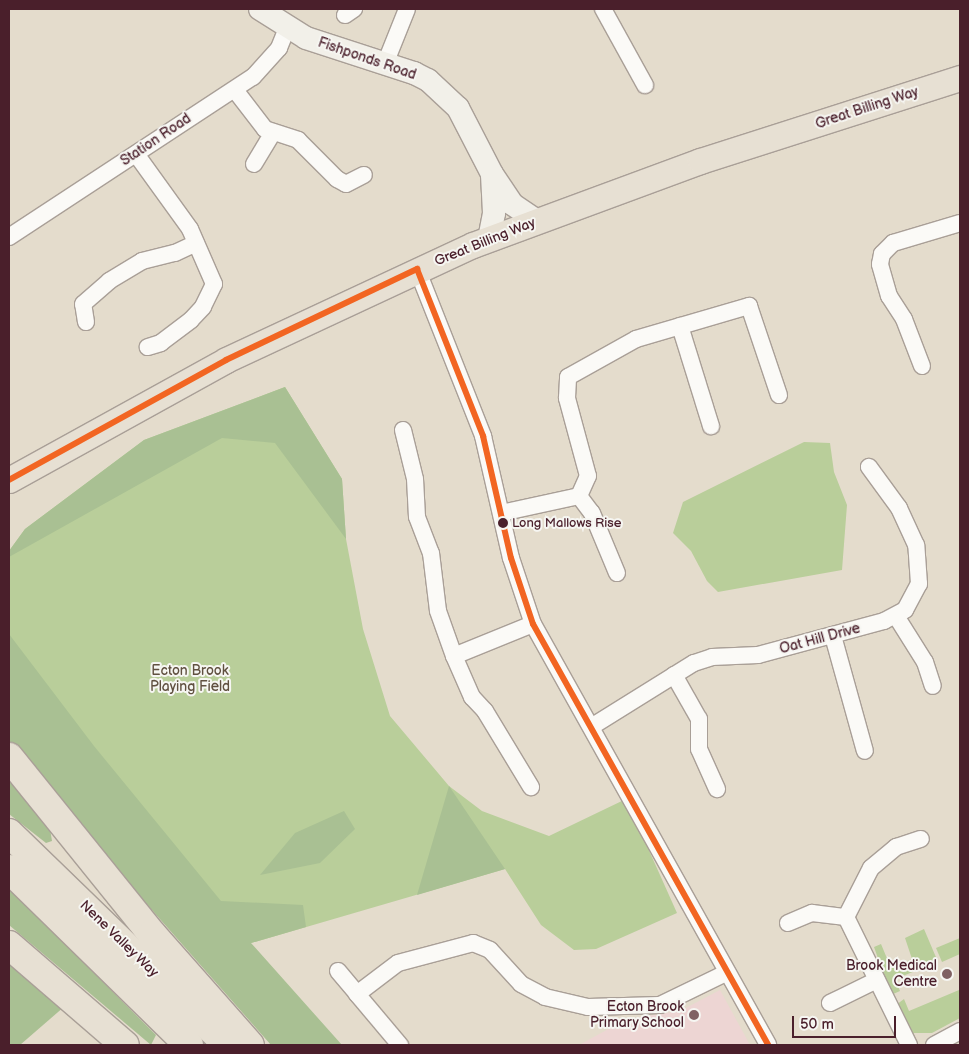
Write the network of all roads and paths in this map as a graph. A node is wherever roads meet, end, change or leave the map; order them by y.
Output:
1 (260, 9) edge
2 (407, 9) edge
3 (603, 9) edge
4 (288, 28) junction
5 (385, 64) junction
6 (960, 78) edge
7 (645, 85) dead end
8 (235, 90) junction
9 (273, 132) junction
10 (136, 154) junction
11 (254, 164) dead end
12 (492, 174) junction
13 (364, 175) dead end
14 (537, 221) junction
15 (960, 223) edge
16 (9, 237) edge
17 (489, 239) junction
18 (196, 243) junction
19 (417, 269) junction
20 (86, 322) dead end
21 (680, 326) junction
22 (148, 346) dead end
23 (922, 366) dead end
24 (779, 395) dead end
25 (711, 426) dead end
26 (403, 430) dead end
27 (870, 467) dead end
28 (9, 480) edge
29 (580, 496) junction
30 (501, 513) junction
31 (617, 573) dead end
32 (896, 616) junction
33 (533, 624) junction
34 (833, 636) junction
35 (454, 656) junction
36 (674, 675) junction
37 (932, 686) dead end
38 (590, 727) junction
39 (865, 752) dead end
40 (9, 757) edge
41 (531, 787) dead end
42 (717, 789) dead end
43 (9, 833) edge
44 (921, 839) dead end
45 (9, 869) edge
46 (846, 917) junction
47 (788, 922) dead end
48 (9, 945) edge
49 (338, 971) dead end
50 (726, 973) junction
51 (878, 980) junction
52 (357, 994) junction
53 (830, 1003) dead end
54 (960, 1031) edge
55 (124, 1045) edge
56 (189, 1045) edge
57 (228, 1045) edge
58 (250, 1045) edge
59 (400, 1045) edge
60 (768, 1045) edge
61 (909, 1045) edge
62 (934, 1045) edge

1 - 4 street, Fishponds Road
2 - 5 street
3 - 7 street
4 - 5 street, Fishponds Road
4 - 8 street, Station Road
5 - 12 street, Fishponds Road
6 - 14 main road, Great Billing Way
8 - 9 street
8 - 10 street, Station Road
9 - 11 street
9 - 13 street
10 - 16 street, Station Road
10 - 18 street
12 - 14 street, Fishponds Road
12 - 17 street, Fishponds Road
14 - 17 main road, Great Billing Way
15 - 23 street
17 - 19 main road, Great Billing Way
18 - 20 street
18 - 22 street
19 - 28 main road, Great Billing Way
19 - 30 street
21 - 24 street
21 - 25 street
21 - 29 street
26 - 35 street
27 - 32 street, Oat Hill Drive
29 - 30 street
29 - 31 street
30 - 33 street
32 - 34 street, Oat Hill Drive
32 - 37 street
33 - 35 street
33 - 38 street
34 - 36 street, Oat Hill Drive
34 - 39 street
35 - 41 street
36 - 38 street, Oat Hill Drive
36 - 42 street
38 - 50 street
40 - 58 highway
43 - 57 highway, Nene Valley Way
44 - 46 street
45 - 56 highway, Nene Valley Way
46 - 47 street
46 - 51 street
48 - 55 highway
49 - 52 street
50 - 52 street
50 - 60 street
51 - 53 street
51 - 61 street
52 - 59 street
54 - 62 street

